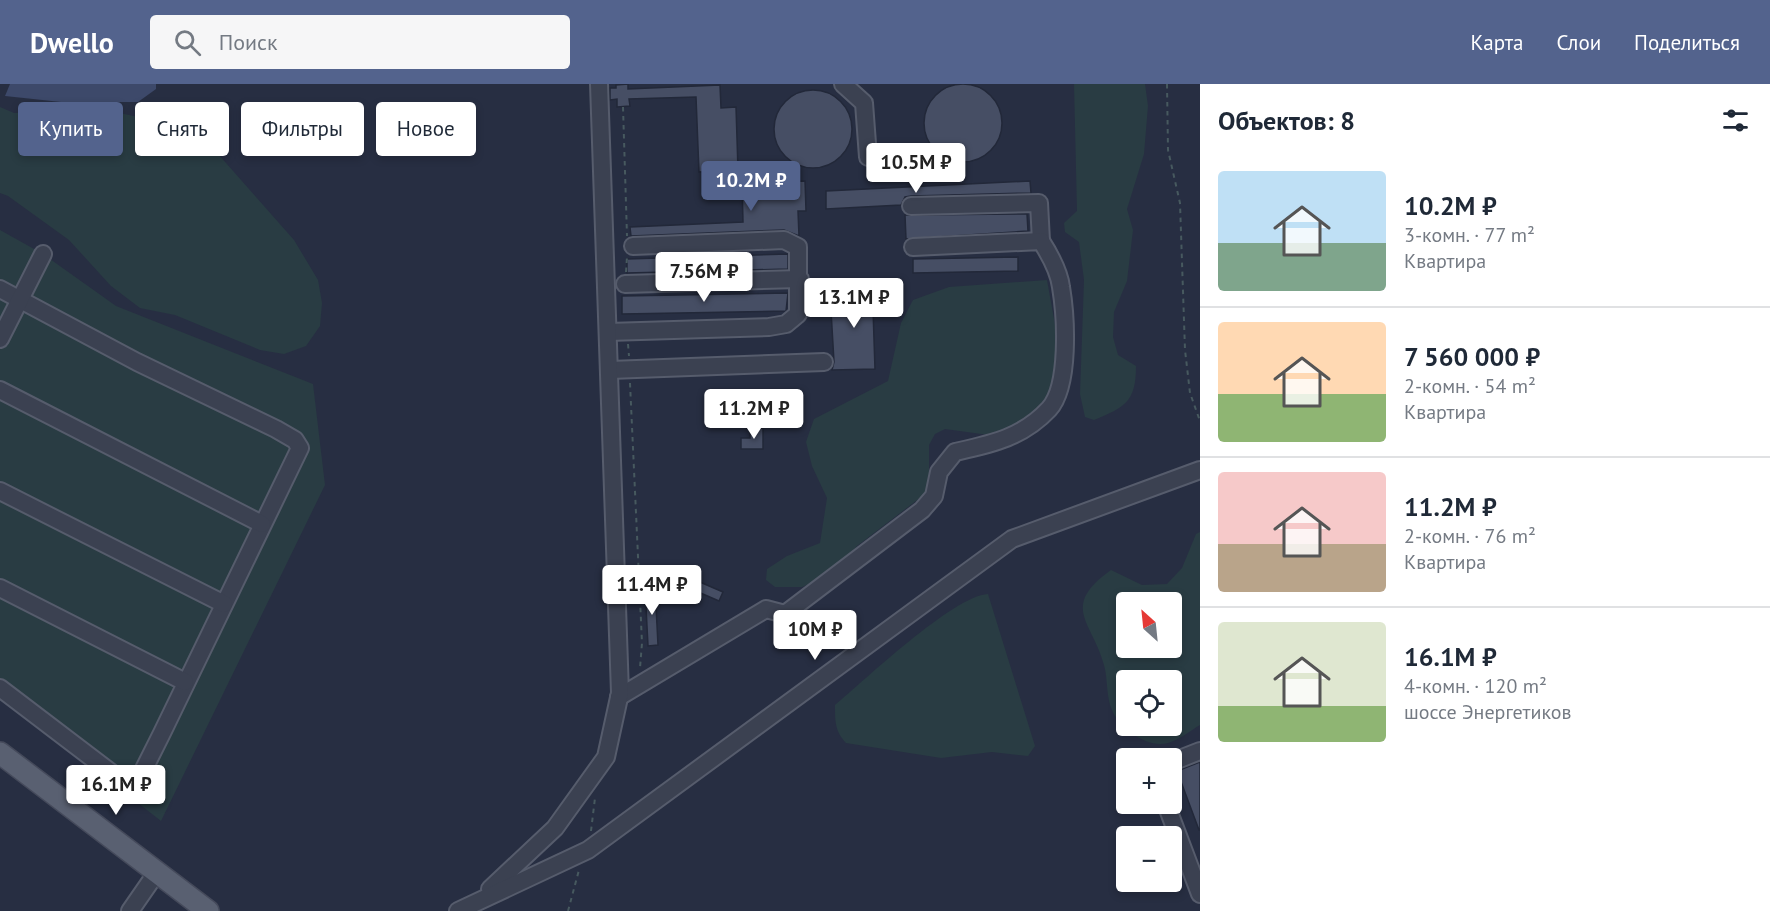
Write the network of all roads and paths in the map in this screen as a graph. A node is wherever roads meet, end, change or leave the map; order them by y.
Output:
1 (599, 84) edge
2 (843, 84) edge
3 (1167, 84) edge
4 (623, 107) dead end
5 (868, 157) dead end
6 (911, 206) dead end
7 (1041, 241) junction
8 (633, 246) dead end
9 (913, 248) dead end
10 (43, 254) dead end
11 (800, 279) junction
12 (625, 284) joint
13 (0, 289) edge
14 (20, 298) junction
15 (617, 331) junction
16 (0, 339) edge
17 (824, 362) dead end
18 (630, 369) junction
19 (610, 370) junction
20 (0, 390) edge
21 (1200, 421) edge
22 (1200, 470) edge
23 (0, 491) edge
24 (262, 524) junction
25 (0, 588) edge
26 (224, 604) junction
27 (185, 682) junction
28 (639, 685) junction
29 (0, 688) edge
30 (619, 697) junction
31 (1200, 751) edge
32 (0, 753) edge
33 (1182, 758) edge
34 (1170, 814) edge
35 (157, 872) junction
36 (1200, 894) edge
37 (481, 898) junction
38 (130, 911) edge
39 (208, 911) edge
40 (458, 911) edge

1 - 15 street
2 - 5 street
3 - 21 path
4 - 12 path
6 - 7 street
7 - 9 street
7 - 28 street
8 - 11 street
10 - 14 street
11 - 12 street
11 - 15 street
13 - 14 street
14 - 16 street
14 - 24 street
15 - 18 path
15 - 19 street
17 - 18 street
18 - 19 street
18 - 28 path
19 - 30 street
20 - 24 street
22 - 37 street
23 - 26 street
24 - 26 street
25 - 27 street
26 - 27 street
27 - 29 street
28 - 30 street
30 - 37 street
31 - 33 street
32 - 35 main road
34 - 36 street
35 - 38 street
35 - 39 main road
37 - 40 street

